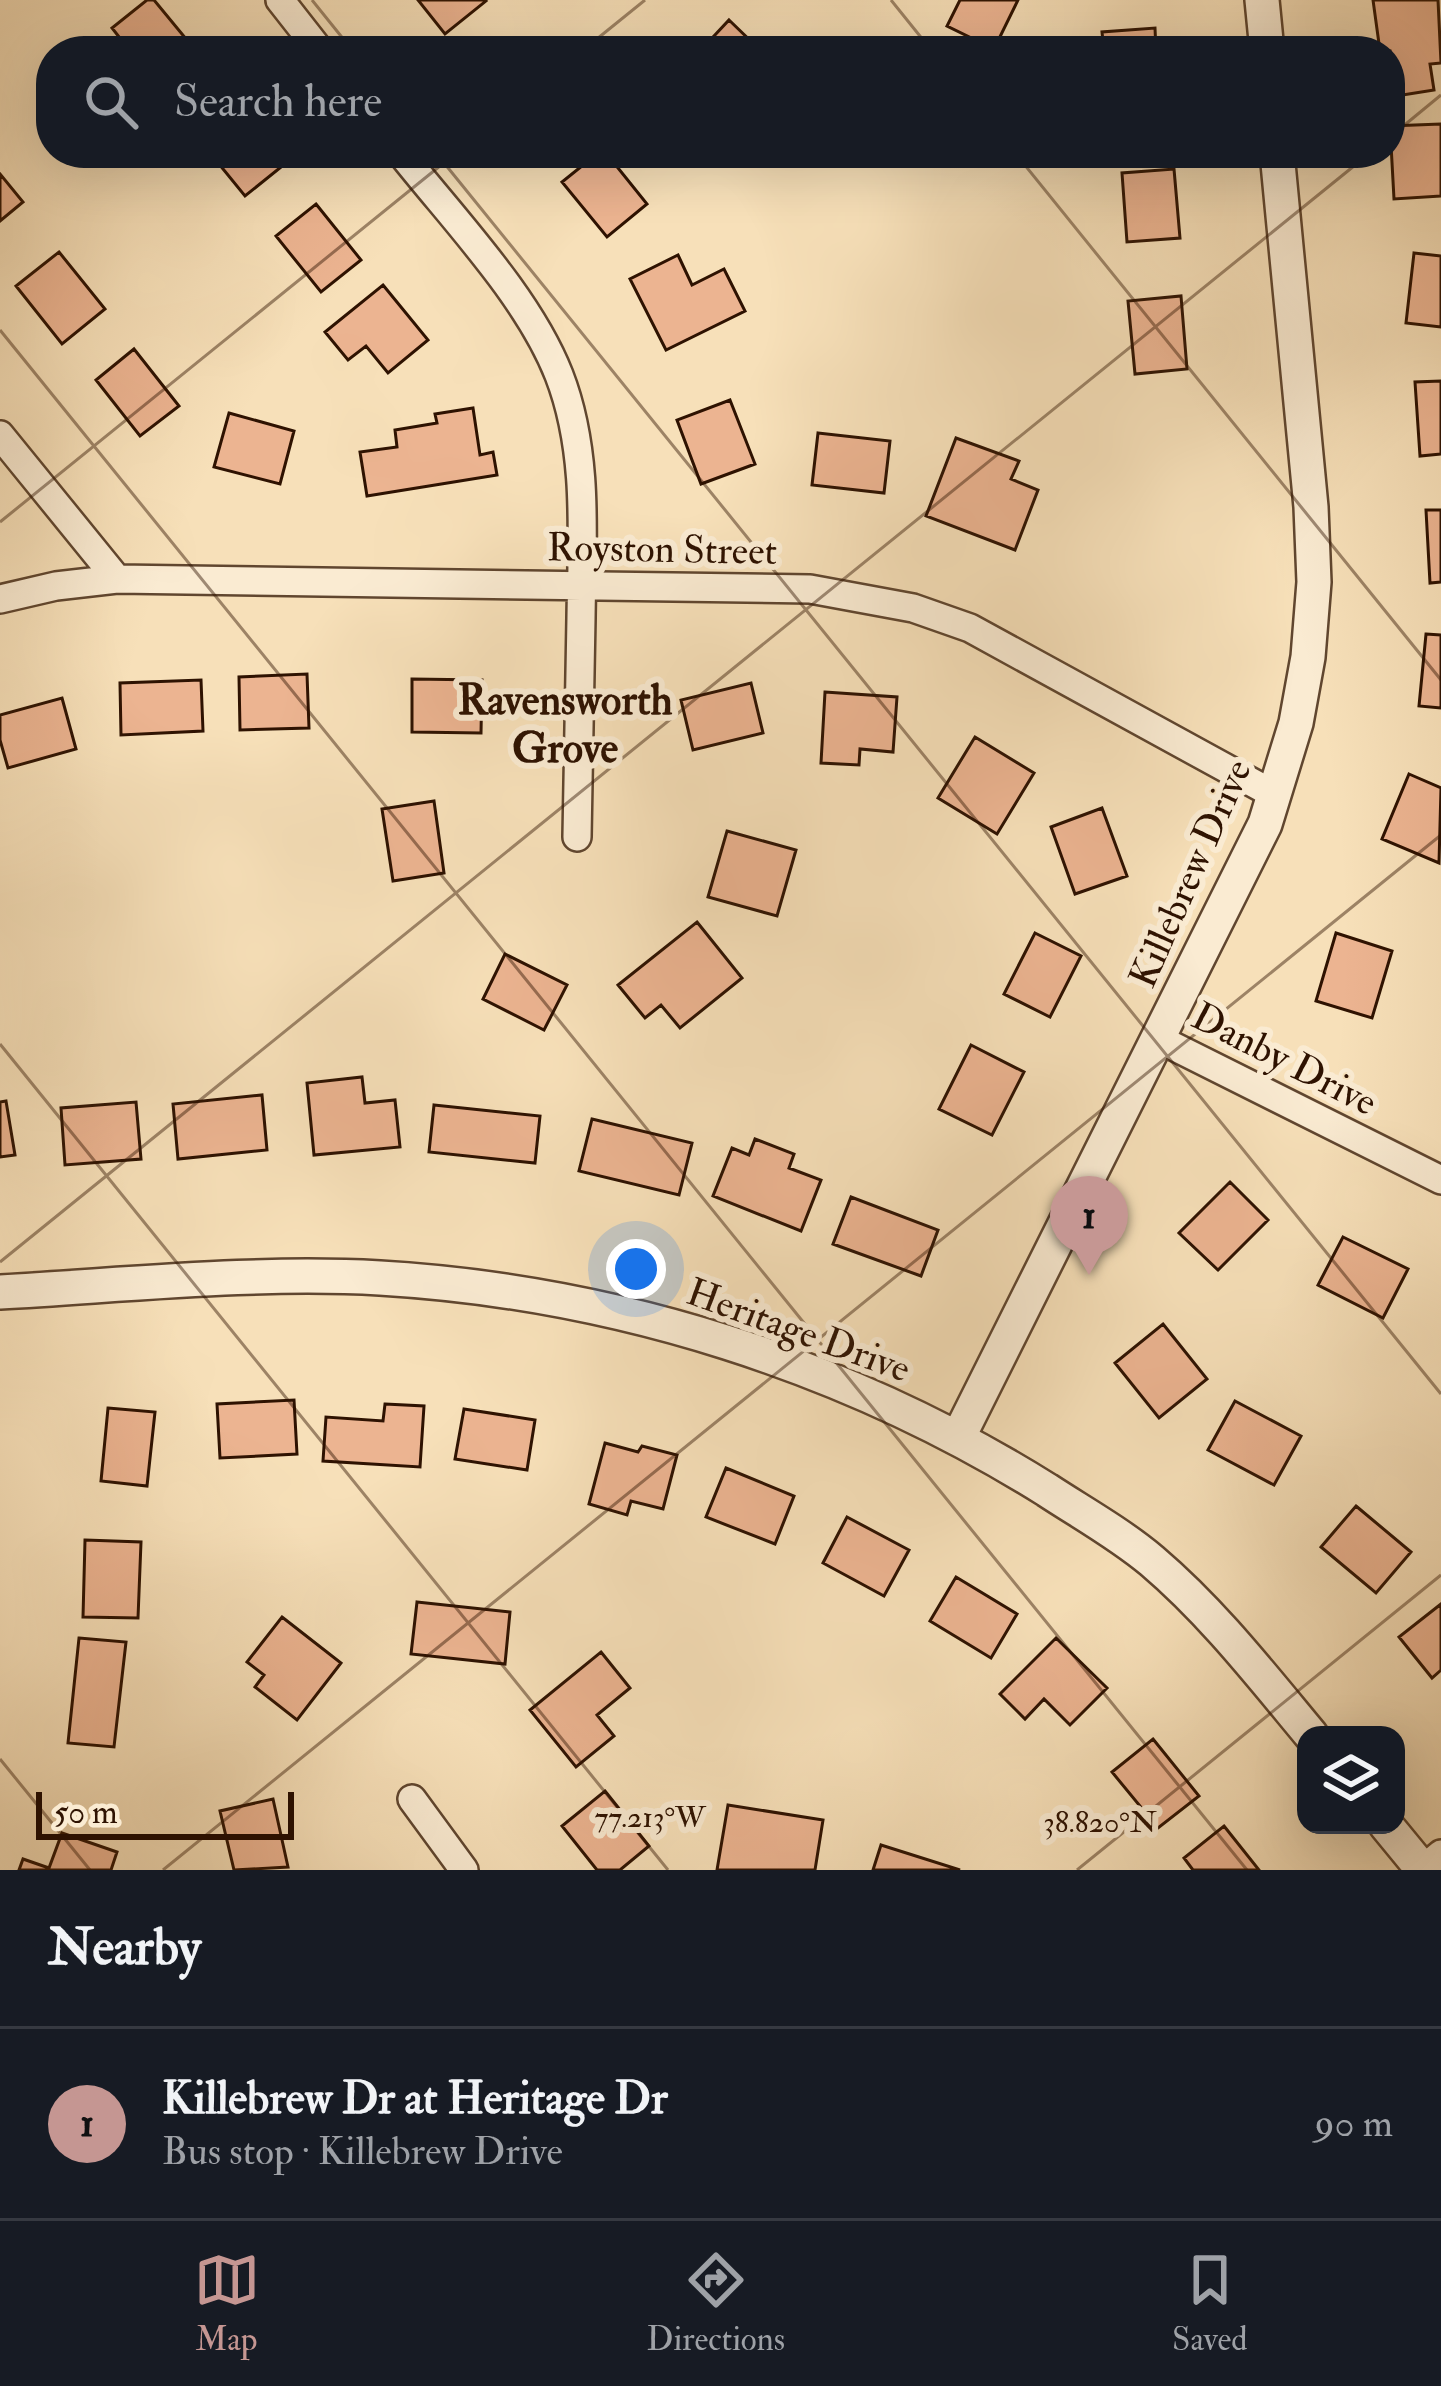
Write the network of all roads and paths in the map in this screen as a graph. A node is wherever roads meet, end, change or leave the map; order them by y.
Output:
1 (280, 0) edge
2 (1262, 0) edge
3 (308, 36) edge
4 (1266, 36) edge
5 (413, 168) edge
6 (1277, 168) edge
7 (0, 435) edge
8 (117, 580) junction
9 (582, 586) junction
10 (0, 599) edge
11 (1275, 795) junction
12 (577, 837) dead end
13 (1159, 1039) junction
14 (1441, 1180) edge
15 (0, 1292) edge
16 (958, 1438) junction
17 (1303, 1726) edge
18 (412, 1799) dead end
19 (1393, 1834) edge
20 (1441, 1854) edge
21 (464, 1870) edge
22 (1423, 1870) edge

1 - 3 street
2 - 4 street
5 - 9 street
6 - 11 street, Killebrew Drive
7 - 8 street
8 - 9 street, Royston Street
8 - 10 street, Royston Street
9 - 11 street, Royston Street
9 - 12 street
11 - 13 street, Killebrew Drive
13 - 14 street, Danby Drive
13 - 16 street, Killebrew Drive
15 - 16 street, Heritage Drive
16 - 17 street, Heritage Drive
18 - 21 street
19 - 22 street
20 - 22 street

